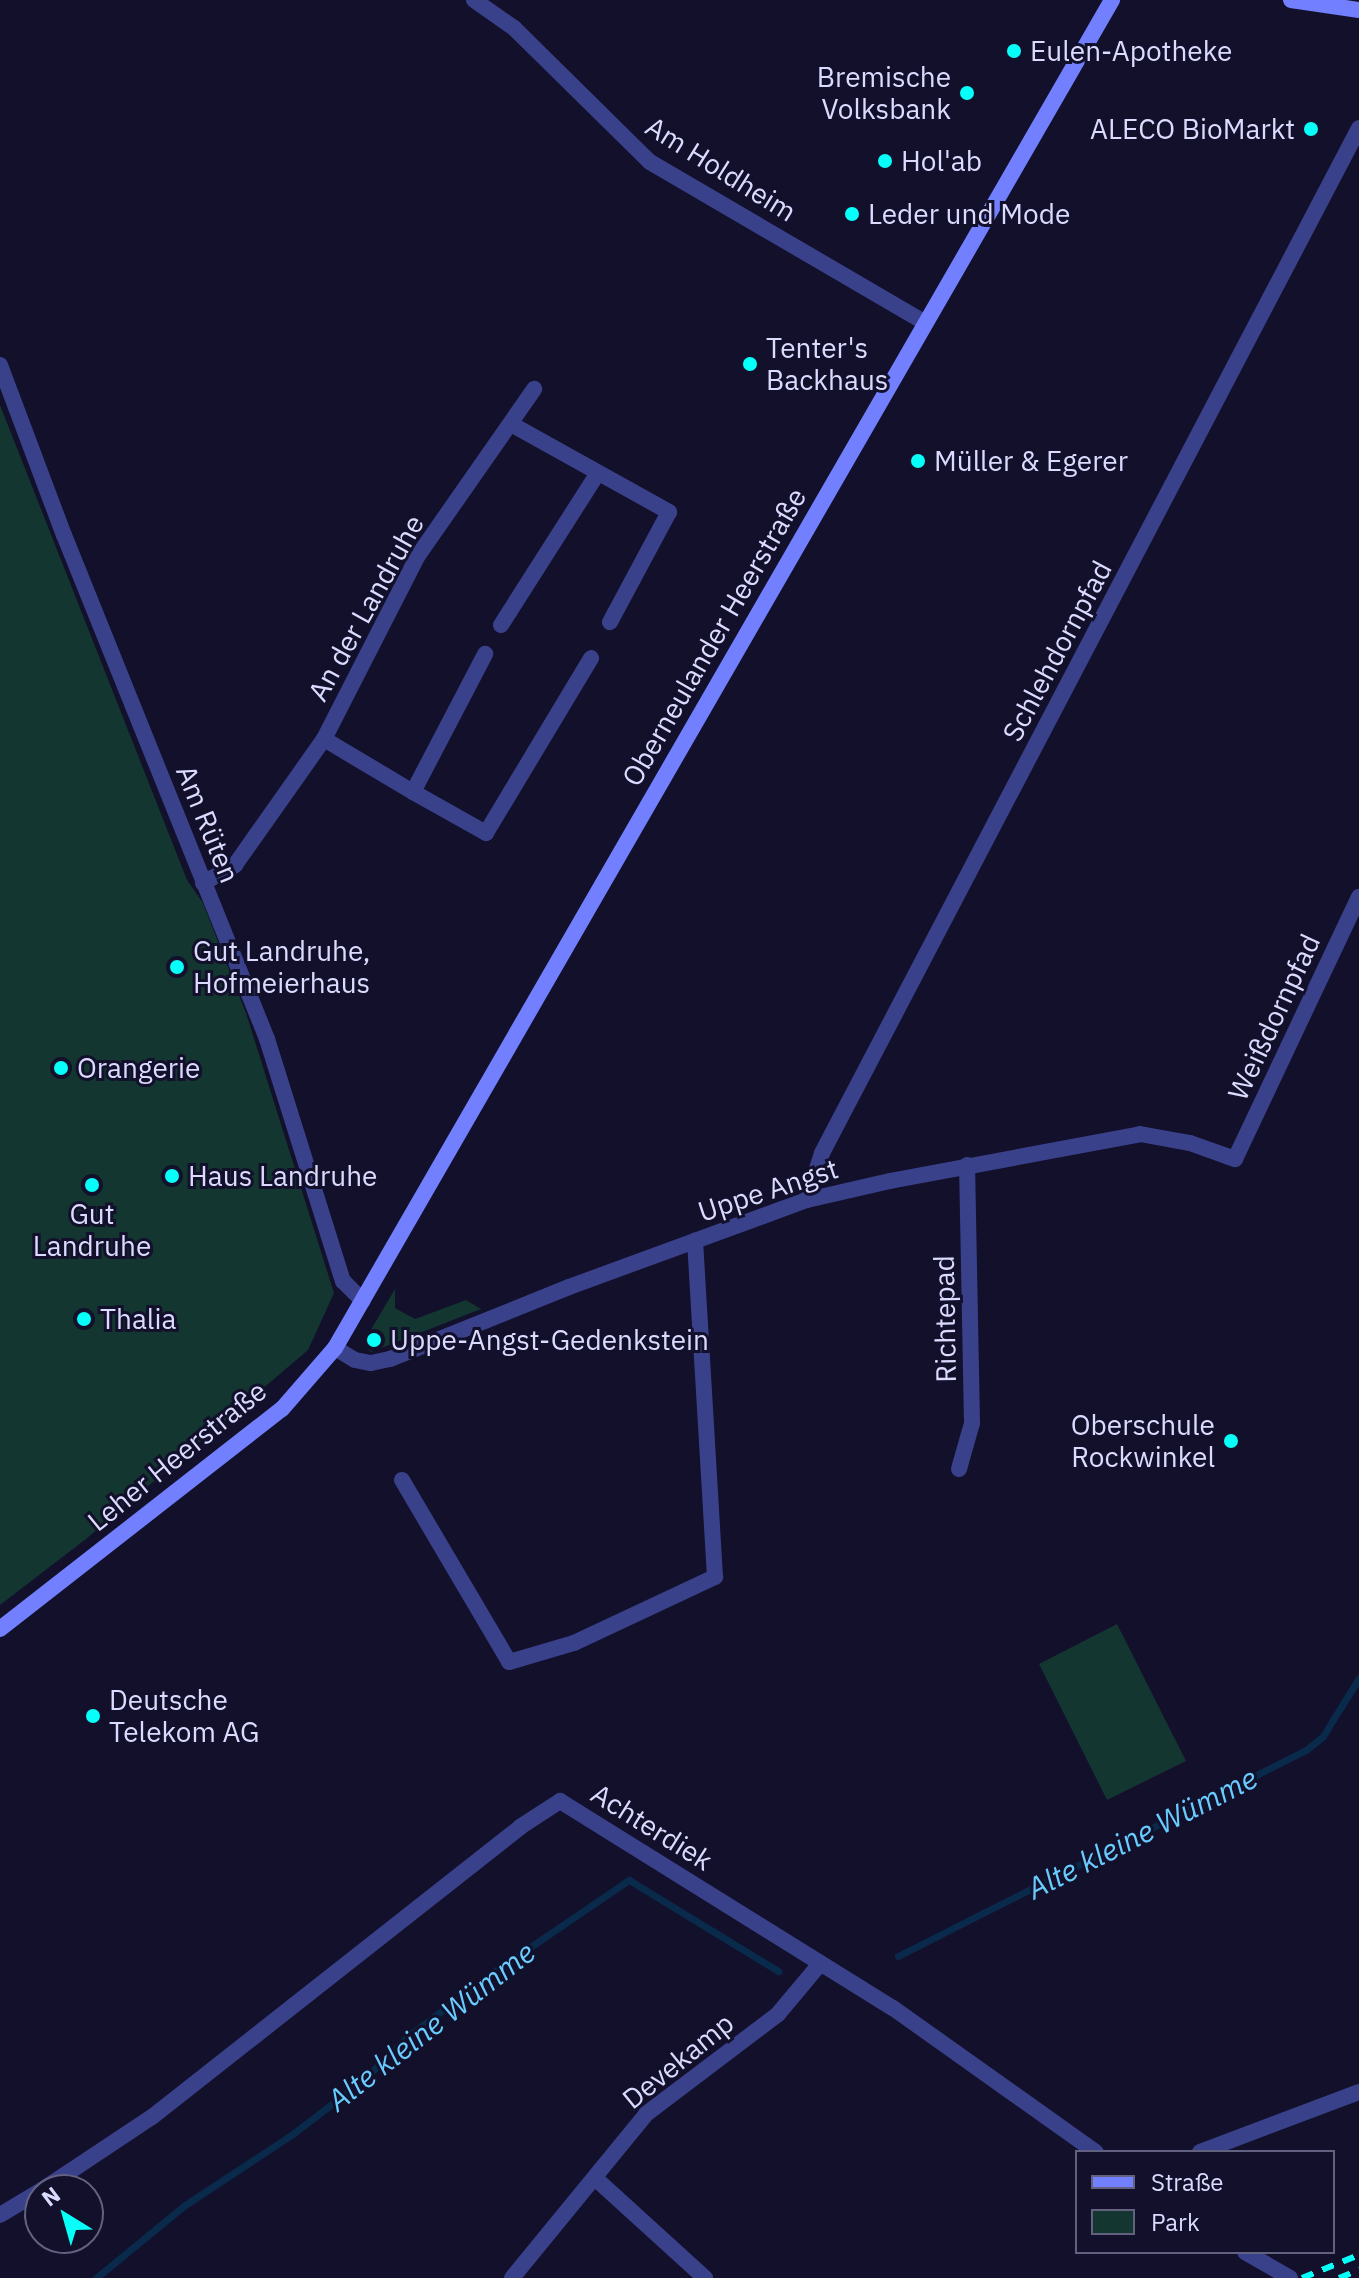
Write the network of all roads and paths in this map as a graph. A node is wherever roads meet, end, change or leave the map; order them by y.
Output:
1 (474, 0) edge
2 (1112, 0) edge
3 (1291, 0) edge
4 (1359, 10) edge
5 (1359, 128) edge
6 (925, 323) junction
7 (0, 365) edge
8 (534, 389) dead end
9 (511, 424) junction
10 (598, 473) junction
11 (610, 622) dead end
12 (501, 625) dead end
13 (485, 654) dead end
14 (591, 658) dead end
15 (324, 739) junction
16 (413, 792) junction
17 (203, 883) junction
18 (1359, 897) edge
19 (1235, 1159) joint
20 (967, 1165) junction
21 (807, 1200) junction
22 (695, 1241) junction
23 (363, 1301) junction
24 (335, 1348) junction
25 (959, 1469) dead end
26 (402, 1480) dead end
27 (0, 1629) edge
28 (820, 1964) junction
29 (1359, 2092) edge
30 (1093, 2150) edge
31 (1205, 2150) edge
32 (65, 2174) edge
33 (595, 2178) junction
34 (24, 2200) edge
35 (0, 2215) edge
36 (1248, 2254) edge
37 (512, 2278) edge
38 (705, 2278) edge
39 (1290, 2278) edge

1 - 6 street, Am Holdheim
2 - 6 main road, Oberneulander Heerstraße
3 - 4 main road
5 - 21 street, Schlehdornpfad
6 - 23 main road, Oberneulander Heerstraße
7 - 17 street, Am Rüten
8 - 9 street, An der Landruhe
9 - 10 street
9 - 15 street, An der Landruhe
10 - 11 street
10 - 12 street
13 - 16 street
14 - 16 street, An der Landruhe
15 - 16 street, An der Landruhe
15 - 17 street, An der Landruhe
17 - 23 street, Am Rüten
18 - 19 street, Weißdornpfad
19 - 20 street, Uppe Angst
20 - 21 street, Uppe Angst
20 - 25 street, Richtepad
21 - 22 street, Uppe Angst
22 - 24 street, Uppe Angst
22 - 26 street
23 - 24 main road, Leher Heerstraße
24 - 27 main road, Leher Heerstraße
28 - 30 street, Achterdiek
28 - 32 street, Achterdiek
28 - 33 street, Devekamp
29 - 31 street
33 - 37 street, Devekamp
33 - 38 street
34 - 35 street, Achterdiek
36 - 39 street

